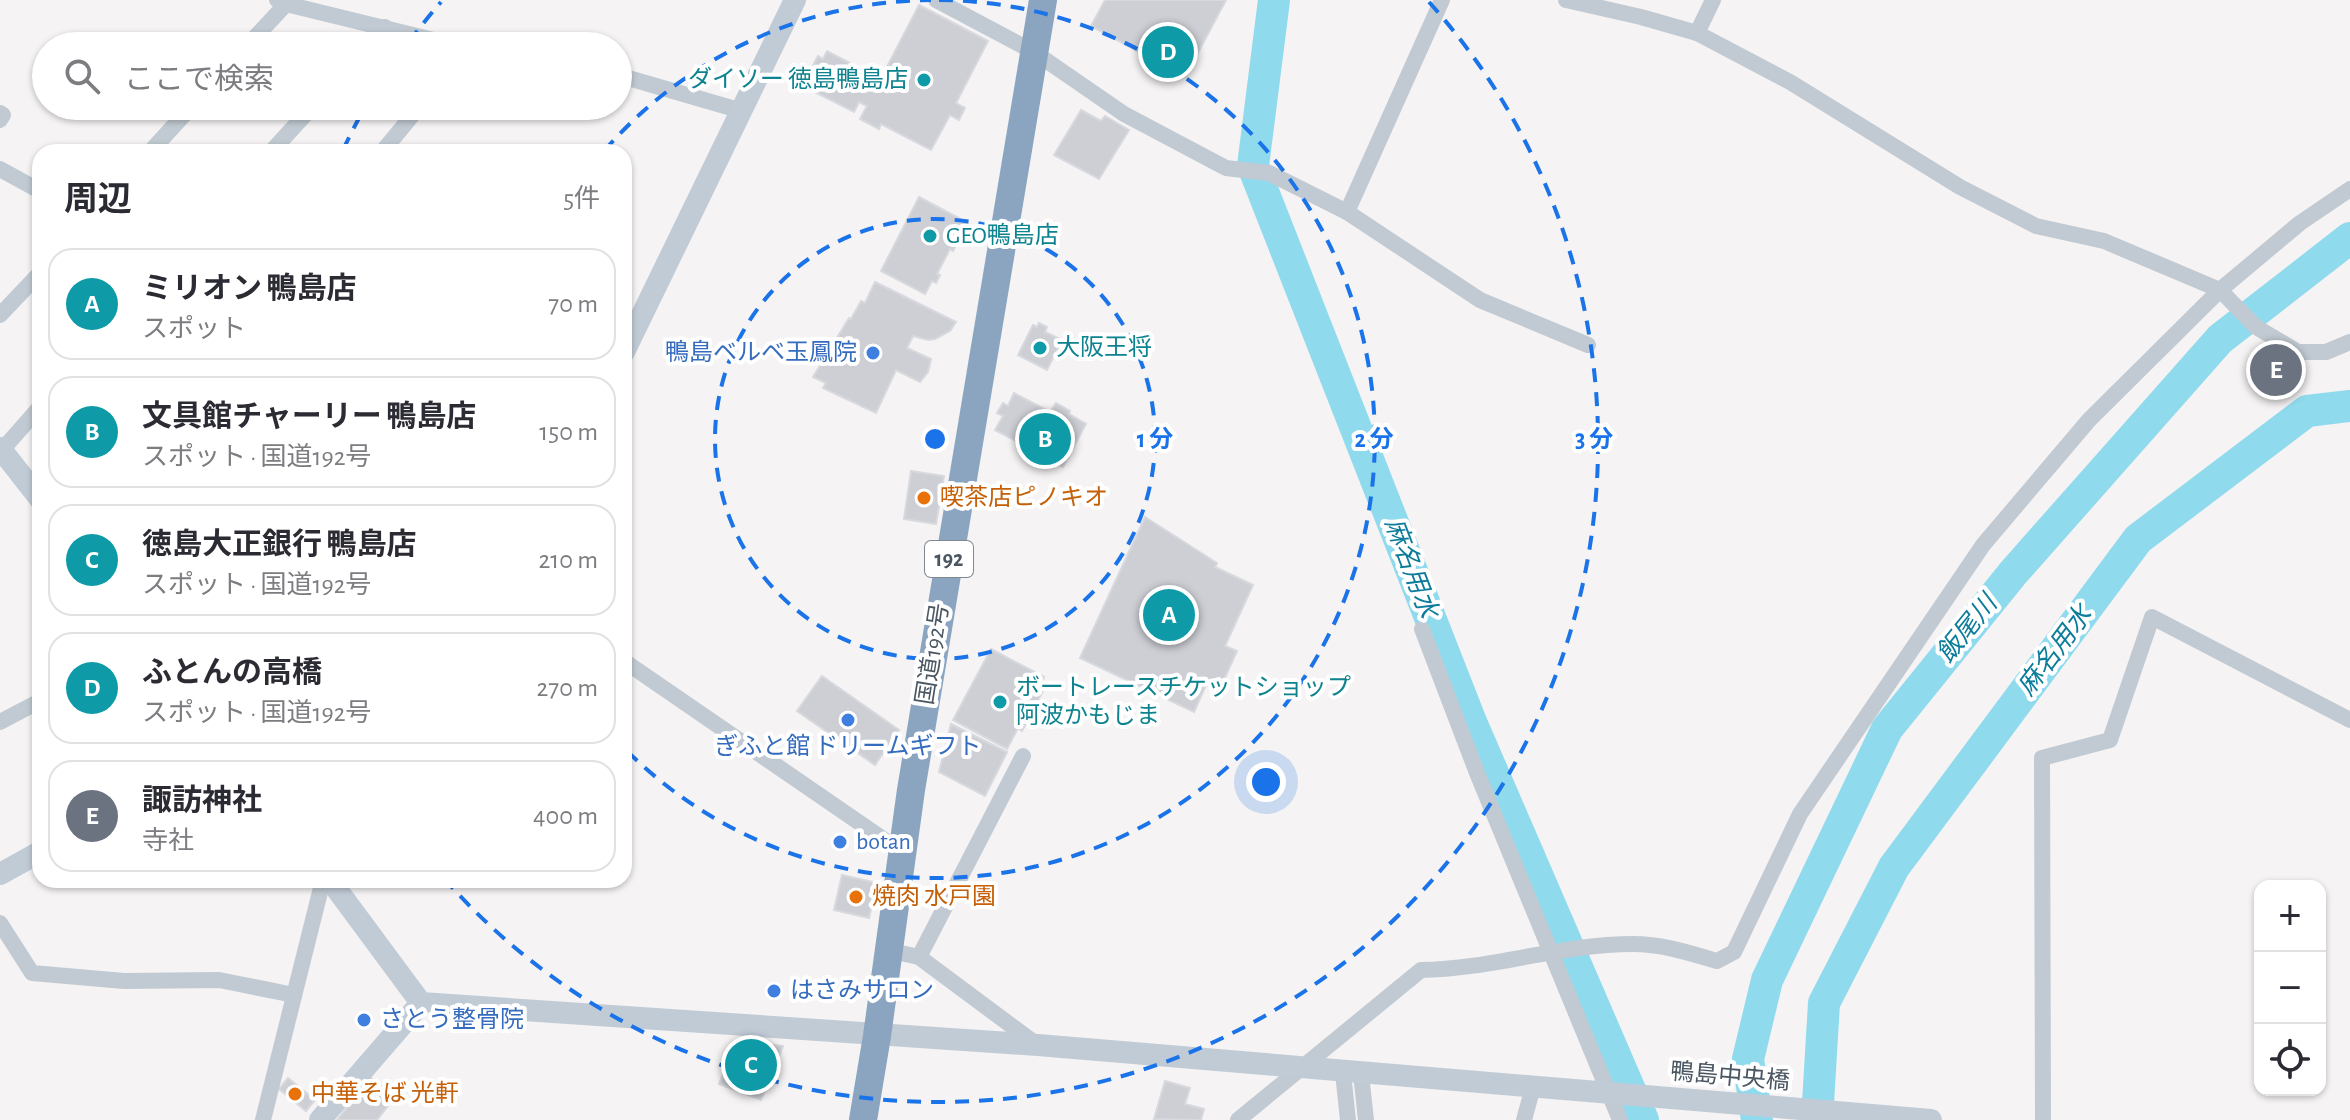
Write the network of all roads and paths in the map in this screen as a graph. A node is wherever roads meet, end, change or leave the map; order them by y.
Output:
1 (795, 0) edge
2 (936, 0) edge
3 (1043, 0) edge
4 (1442, 0) edge
5 (1566, 0) edge
6 (1713, 0) edge
7 (282, 2) edge
8 (385, 27) junction
9 (258, 32) edge
10 (381, 32) edge
11 (404, 32) edge
12 (1697, 33) junction
13 (1034, 52) junction
14 (632, 79) edge
15 (742, 111) junction
16 (0, 113) edge
17 (0, 120) edge
18 (179, 120) edge
19 (300, 120) edge
20 (408, 120) edge
21 (157, 144) edge
22 (278, 144) edge
23 (389, 144) edge
24 (0, 169) edge
25 (32, 187) edge
26 (2350, 189) edge
27 (1347, 212) junction
28 (32, 281) edge
29 (2225, 294) junction
30 (0, 315) edge
31 (632, 336) edge
32 (2350, 342) edge
33 (1588, 345) dead end
34 (32, 416) edge
35 (1, 449) edge
36 (32, 489) edge
37 (1422, 629) dead end
38 (632, 666) edge
39 (32, 705) edge
40 (2350, 720) edge
41 (0, 722) edge
42 (1023, 756) dead end
43 (902, 852) junction
44 (32, 856) edge
45 (0, 874) edge
46 (321, 888) edge
47 (336, 888) edge
48 (0, 923) edge
49 (887, 950) junction
50 (1554, 952) junction
51 (919, 957) junction
52 (294, 995) junction
53 (421, 1003) junction
54 (877, 1036) junction
55 (1038, 1045) junction
56 (1304, 1068) junction
57 (1352, 1073) junction
58 (1533, 1087) junction
59 (1616, 1093) junction
60 (263, 1120) edge
61 (320, 1120) edge
62 (863, 1120) edge
63 (1238, 1120) edge
64 (1348, 1120) edge
65 (1366, 1120) edge
66 (1524, 1120) edge
67 (1620, 1120) edge
68 (1931, 1120) edge
69 (2043, 1120) edge

1 - 15 street
2 - 13 street
3 - 13 highway, 国道192号 / 192
4 - 27 street
5 - 12 street
6 - 12 street
7 - 8 street
7 - 9 street
8 - 10 street
8 - 11 street
12 - 29 street
13 - 27 street
13 - 43 highway, 国道192号 / 192
14 - 15 street
15 - 31 street
16 - 17 street
18 - 21 street
19 - 22 street
20 - 23 street
24 - 25 street
26 - 29 street
27 - 33 street
28 - 30 street
29 - 32 street
29 - 50 street
34 - 35 street
35 - 36 street
37 - 50 street
38 - 43 street
39 - 41 street
40 - 69 street
42 - 51 street
43 - 49 highway, 国道192号 / 192
44 - 45 street
46 - 52 street
47 - 53 street
48 - 52 street
49 - 51 street
49 - 54 highway, 国道192号 / 192
50 - 56 street
50 - 59 street
51 - 55 street
52 - 60 street
53 - 54 street, 鴨島中央橋
53 - 61 street
54 - 55 street, 鴨島中央橋
54 - 62 highway, 国道192号 / 192
55 - 56 street, 鴨島中央橋
56 - 57 street, 鴨島中央橋
56 - 63 street
57 - 58 street, 鴨島中央橋
57 - 64 street
57 - 65 street
58 - 59 street, 鴨島中央橋
58 - 66 street
59 - 67 street
59 - 68 street, 鴨島中央橋

